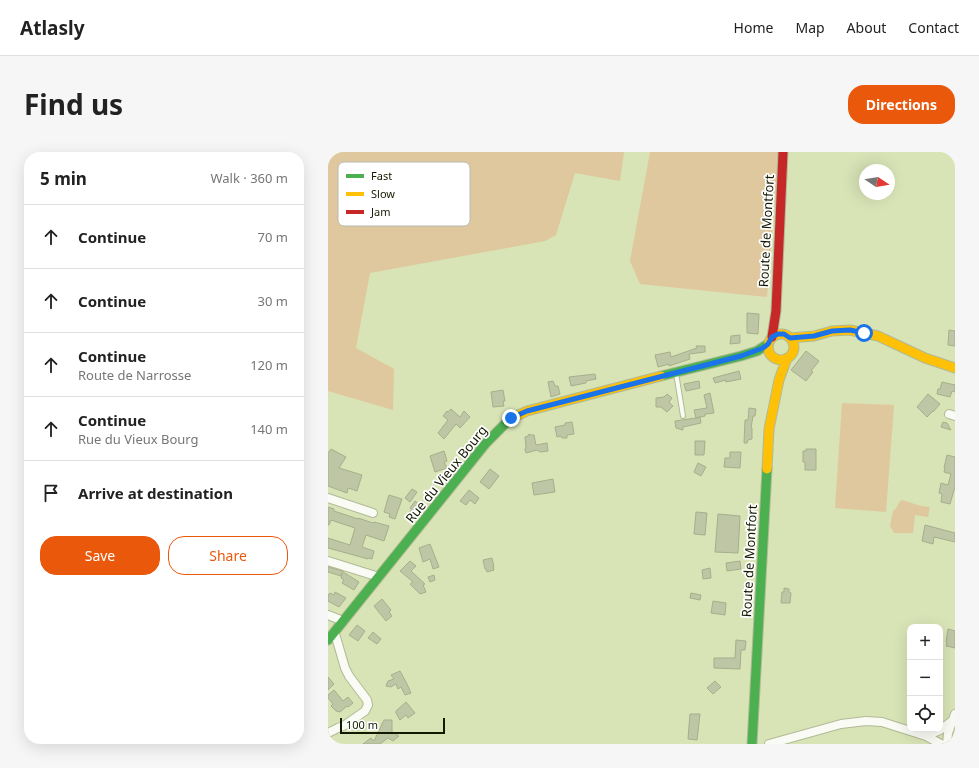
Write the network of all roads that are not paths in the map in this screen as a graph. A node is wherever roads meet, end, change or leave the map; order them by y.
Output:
1 (783, 152) edge
2 (776, 311) junction
3 (788, 336) junction
4 (814, 336) junction
5 (770, 341) junction
6 (794, 348) junction
7 (741, 356) junction
8 (774, 357) junction
9 (787, 358) junction
10 (955, 368) edge
11 (676, 373) junction
12 (779, 380) junction
13 (683, 416) dead end
14 (328, 498) edge
15 (373, 513) dead end
16 (328, 561) edge
17 (379, 577) junction
18 (328, 615) edge
19 (343, 621) junction
20 (331, 637) edge
21 (953, 718) edge
22 (328, 733) edge
23 (926, 736) junction
24 (752, 744) edge
25 (770, 744) edge
26 (941, 744) edge
27 (947, 744) edge

1 - 2 street, Route de Montfort
2 - 3 street, Route de Montfort
2 - 5 street, Route de Montfort
3 - 4 street
3 - 5 street
3 - 6 street
4 - 6 street
4 - 10 street
5 - 7 street
5 - 8 street
6 - 9 street
7 - 8 street
7 - 11 street, Rue du Vieux Bourg
8 - 9 street
8 - 12 street, Route de Montfort
9 - 12 street, Route de Montfort
11 - 13 lane
11 - 17 street, Rue du Vieux Bourg
12 - 24 street, Route de Montfort
14 - 15 street
16 - 17 street
17 - 19 street, Rue du Vieux Bourg
18 - 19 street
19 - 20 street, Rue du Vieux Bourg
20 - 22 street
21 - 23 street
21 - 27 street
23 - 25 street
23 - 26 street

